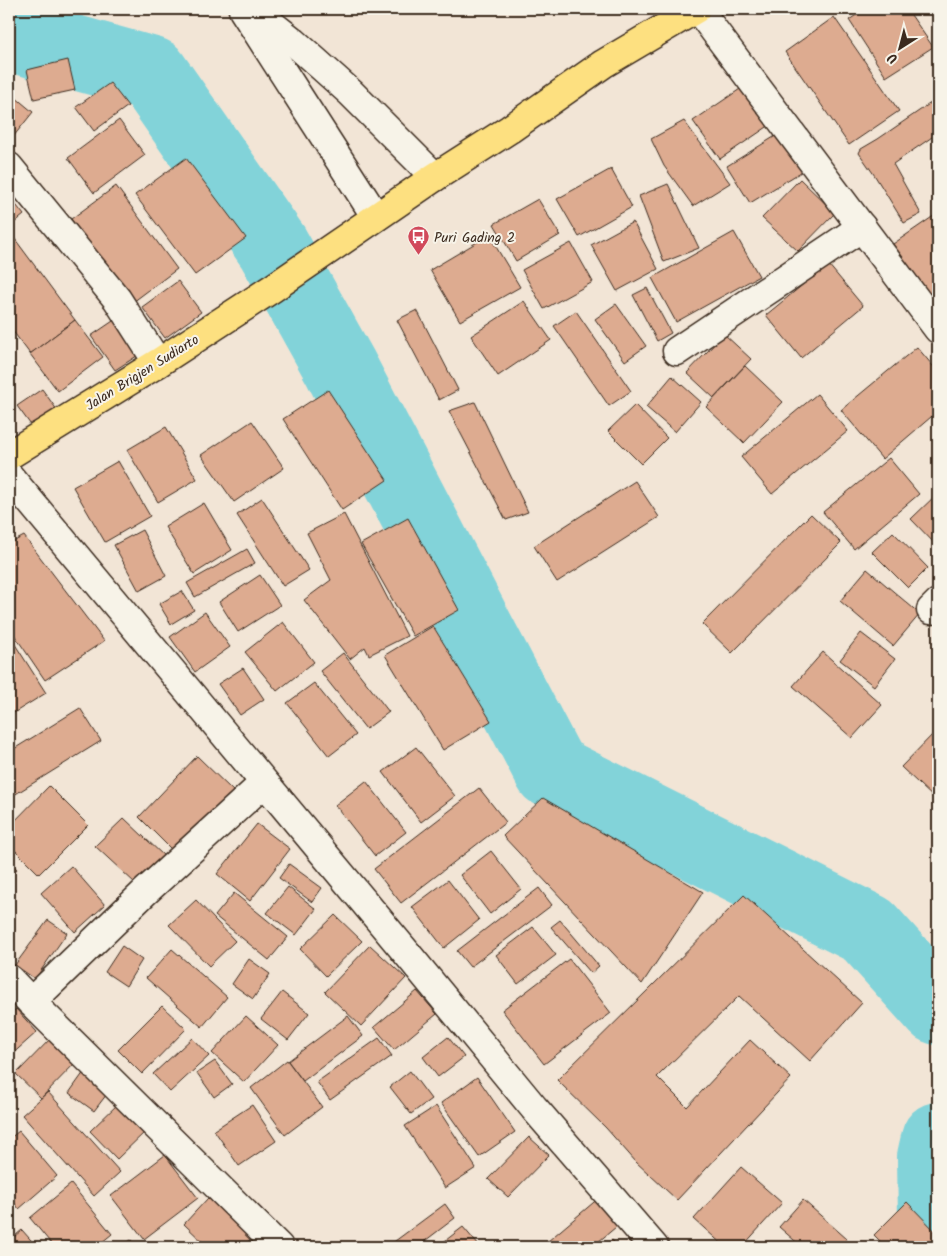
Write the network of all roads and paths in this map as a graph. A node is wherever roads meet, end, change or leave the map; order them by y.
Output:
1 (242, 9) edge
2 (252, 9) edge
3 (697, 9) edge
4 (9, 167) edge
5 (435, 177) junction
6 (376, 217) junction
7 (862, 228) junction
8 (938, 328) edge
9 (677, 351) dead end
10 (158, 363) junction
11 (9, 455) edge
12 (9, 476) edge
13 (264, 783) junction
14 (9, 979) edge
15 (30, 1002) junction
16 (268, 1244) edge
17 (654, 1247) edge

1 - 6 street
2 - 5 street
3 - 5 main road, Jalan Brigjen Sudiarto
3 - 7 street
4 - 10 street
5 - 6 main road, Jalan Brigjen Sudiarto
6 - 10 main road, Jalan Brigjen Sudiarto
7 - 8 street
7 - 9 street
10 - 11 main road, Jalan Brigjen Sudiarto
12 - 13 street
13 - 15 street
13 - 17 street
14 - 15 street
15 - 16 street

